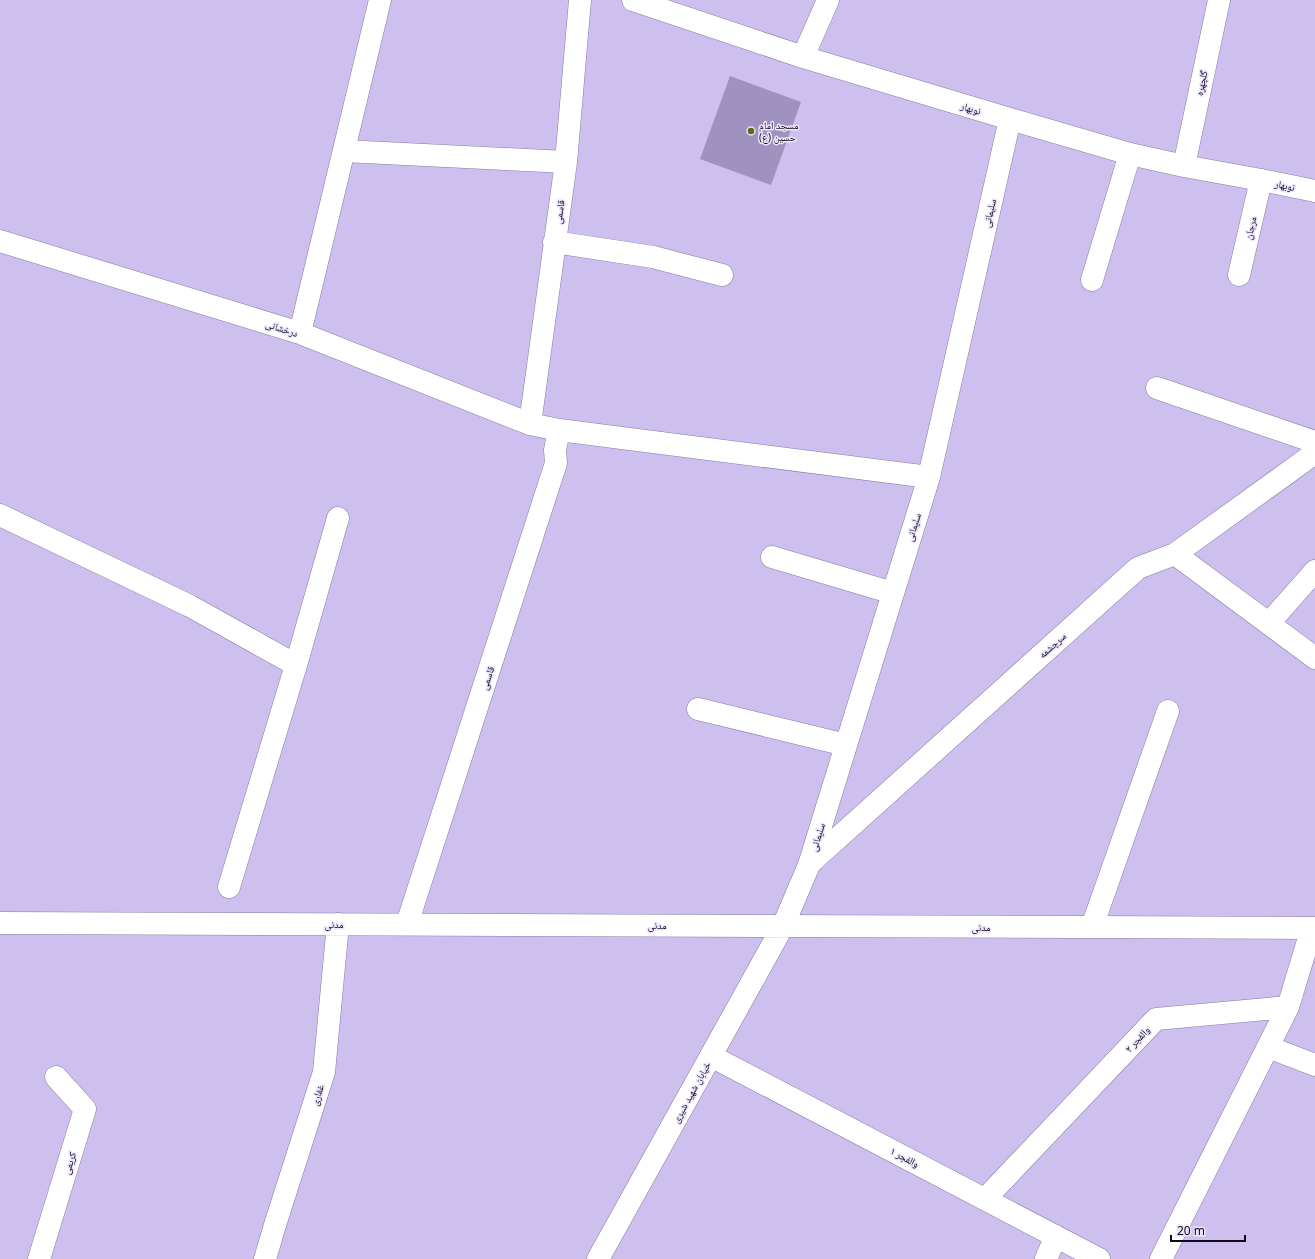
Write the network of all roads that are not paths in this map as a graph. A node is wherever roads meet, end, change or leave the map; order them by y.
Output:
1 (380, 0) edge
2 (580, 0) edge
3 (633, 0) edge
4 (828, 0) edge
5 (1219, 0) edge
6 (803, 57) junction
7 (1010, 120) junction
8 (344, 151) junction
9 (1130, 154) junction
10 (566, 162) junction
11 (1184, 166) junction
12 (1261, 180) junction
13 (1315, 192) edge
14 (0, 241) edge
15 (554, 242) junction
16 (722, 275) dead end
17 (1239, 275) dead end
18 (1092, 280) dead end
19 (300, 333) junction
20 (1157, 388) dead end
21 (530, 424) junction
22 (559, 430) junction
23 (1315, 442) edge
24 (1315, 453) edge
25 (929, 477) junction
26 (0, 515) edge
27 (338, 518) dead end
28 (1175, 554) junction
29 (772, 557) dead end
30 (1315, 571) edge
31 (893, 594) junction
32 (1269, 623) junction
33 (1315, 658) edge
34 (296, 665) junction
35 (698, 709) dead end
36 (1168, 710) dead end
37 (846, 745) junction
38 (809, 865) junction
39 (229, 887) dead end
40 (0, 923) edge
41 (338, 924) junction
42 (407, 924) junction
43 (783, 926) junction
44 (1092, 927) junction
45 (1314, 928) edge
46 (1288, 1007) junction
47 (1268, 1047) junction
48 (711, 1056) junction
49 (1315, 1065) edge
50 (56, 1078) dead end
51 (985, 1199) junction
52 (1056, 1236) junction
53 (39, 1259) edge
54 (265, 1259) edge
55 (598, 1259) edge
56 (1046, 1259) edge
57 (1099, 1259) edge
58 (1161, 1259) edge

1 - 8 street
2 - 10 street, قاسمی
3 - 6 street, نوبهار
4 - 6 street
5 - 11 street, گلچهره
6 - 7 street, نوبهار
7 - 9 street, نوبهار
7 - 25 street, سلیمانی
8 - 10 street
8 - 19 street
9 - 11 street, نوبهار
9 - 18 street
10 - 15 street, قاسمی
11 - 12 street, نوبهار
12 - 13 street, نوبهار
12 - 17 street, مرجان
14 - 19 street, درخشانی
15 - 16 street
15 - 21 street, قاسمی
19 - 21 street, درخشانی
20 - 23 street
21 - 22 street, درخشانی
22 - 25 street, درخشانی
22 - 42 street, قاسمی
24 - 28 street, سرچشمه
25 - 31 street, سلیمانی
26 - 34 street
27 - 34 street
28 - 32 street
28 - 38 street, سرچشمه
29 - 31 street
30 - 32 street
31 - 37 street, سلیمانی
32 - 33 street
34 - 39 street
35 - 37 street
36 - 44 street
37 - 38 street, سلیمانی
38 - 43 street, سلیمانی
40 - 41 street, مدنی
41 - 42 street, مدنی
41 - 54 street, غفاری
42 - 43 street, مدنی
43 - 44 street, مدنی
43 - 48 street, خیابان شهید شیری
44 - 45 street, مدنی
45 - 46 street
46 - 47 street
46 - 51 street, والفجر ۲
47 - 49 street
47 - 58 street
48 - 51 street, والفجر ۱
48 - 55 street, خیابان شهید شیری
50 - 53 street, کریمی
51 - 52 street, والفجر ۱
52 - 56 street
52 - 57 street, والفجر ۱

